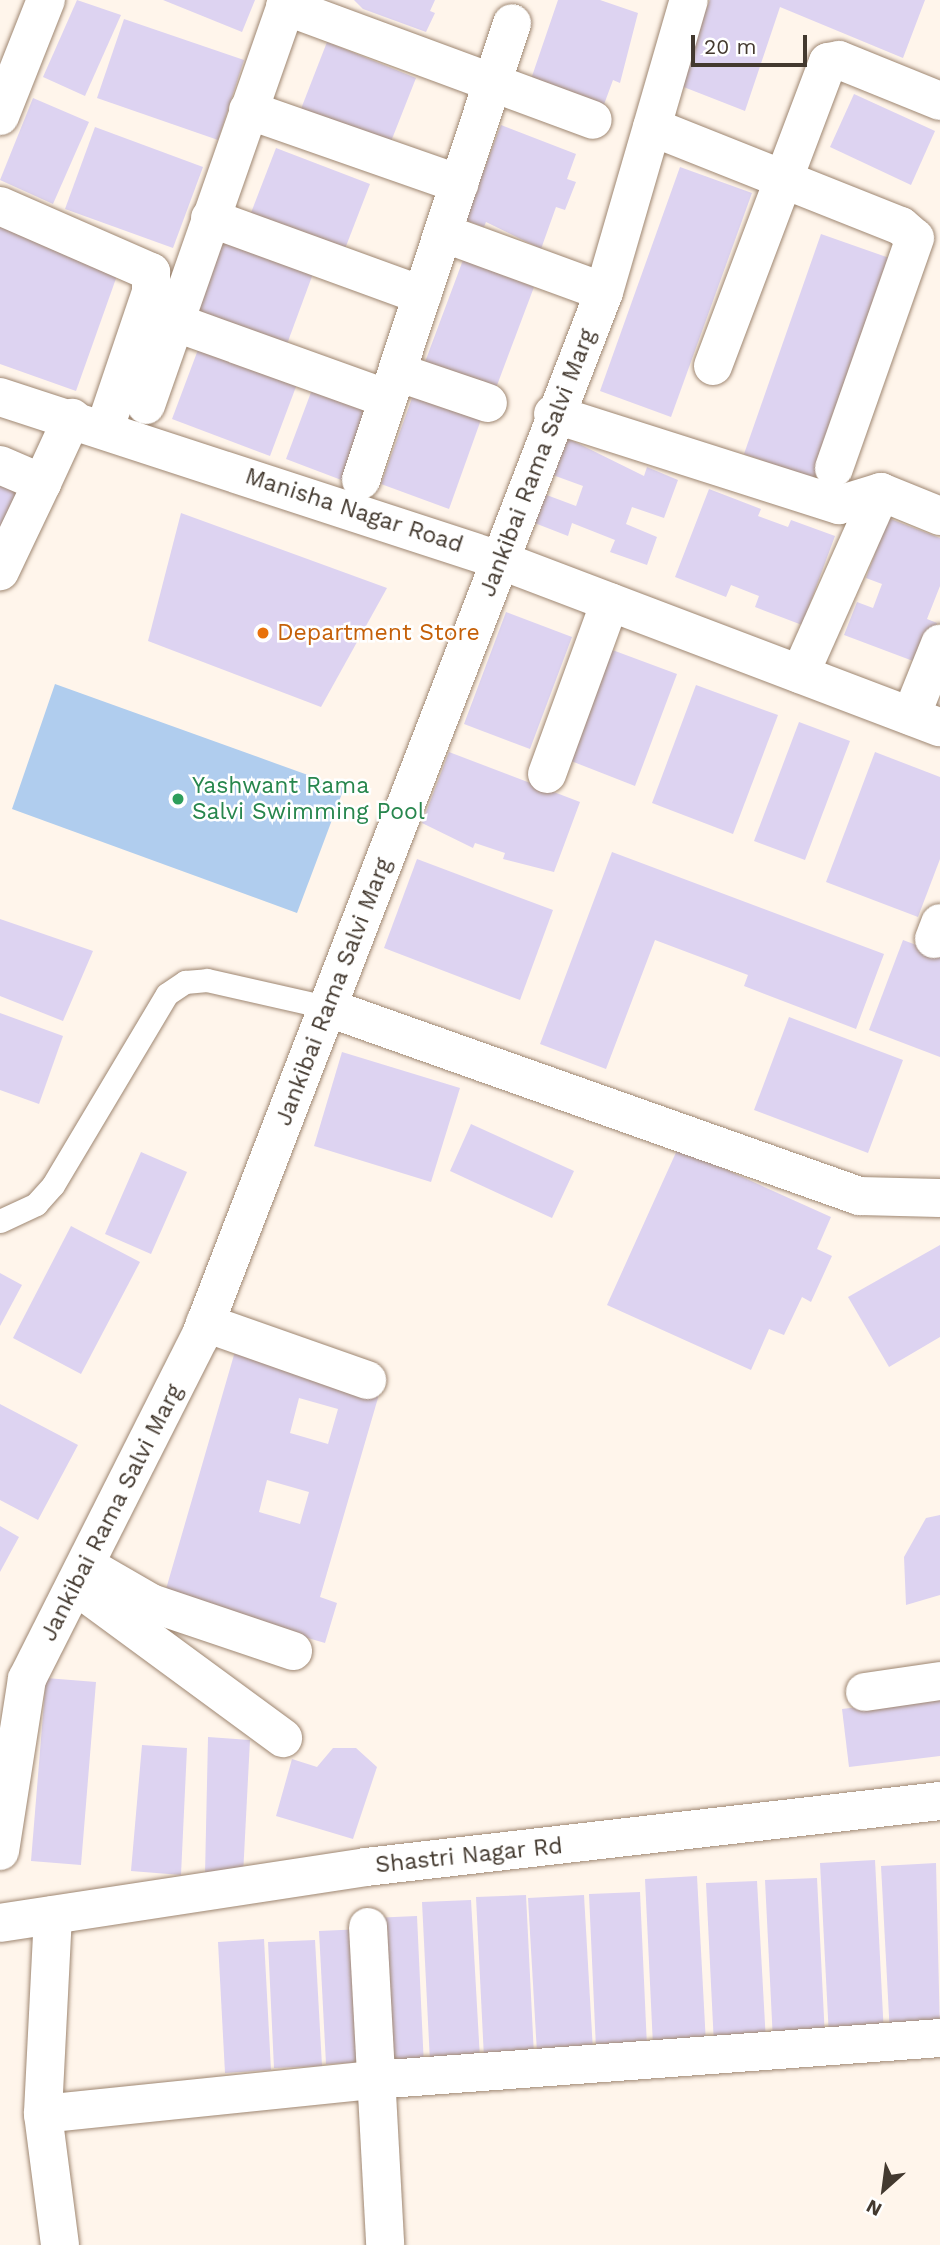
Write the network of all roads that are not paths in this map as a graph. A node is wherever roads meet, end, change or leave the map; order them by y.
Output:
1 (46, 0) edge
2 (689, 0) edge
3 (286, 3) edge
4 (512, 23) dead end
5 (492, 82) junction
6 (940, 101) edge
7 (248, 110) junction
8 (0, 116) edge
9 (593, 120) dead end
10 (652, 127) junction
11 (785, 179) junction
12 (459, 184) junction
13 (0, 206) edge
14 (211, 218) junction
15 (443, 233) junction
16 (923, 280) dead end
17 (604, 292) junction
18 (422, 295) junction
19 (174, 322) junction
20 (713, 366) dead end
21 (392, 386) junction
22 (0, 397) edge
23 (488, 403) dead end
24 (146, 405) dead end
25 (553, 414) junction
26 (89, 423) junction
27 (0, 465) edge
28 (834, 468) dead end
29 (361, 480) dead end
30 (42, 483) junction
31 (881, 492) junction
32 (839, 505) junction
33 (940, 516) edge
34 (502, 561) junction
35 (0, 571) edge
36 (610, 602) junction
37 (940, 644) edge
38 (800, 674) junction
39 (926, 721) edge
40 (547, 774) dead end
41 (326, 1007) junction
42 (940, 1198) edge
43 (0, 1221) edge
44 (205, 1323) junction
45 (368, 1380) dead end
46 (81, 1576) junction
47 (293, 1651) dead end
48 (940, 1681) edge
49 (865, 1692) dead end
50 (283, 1738) dead end
51 (940, 1801) edge
52 (0, 1851) edge
53 (53, 1915) junction
54 (0, 1923) edge
55 (368, 1927) dead end
56 (940, 2038) edge
57 (374, 2080) junction
58 (43, 2114) junction
59 (60, 2245) edge
60 (385, 2245) edge

1 - 8 street
2 - 10 street, Jankibai Rama Salvi Marg
3 - 5 street
3 - 7 street
4 - 5 street
5 - 9 street
5 - 12 street
6 - 11 street
7 - 12 street
7 - 14 street
10 - 11 street
10 - 17 street, Jankibai Rama Salvi Marg
11 - 20 street
11 - 28 street
12 - 15 street
13 - 26 street
14 - 18 street
14 - 19 street
15 - 17 street
15 - 18 street
16 - 32 street
17 - 25 street, Jankibai Rama Salvi Marg
18 - 21 street
19 - 21 street
19 - 24 street
21 - 23 street
21 - 29 street
22 - 26 street, Manisha Nagar Road
25 - 32 street
25 - 34 street, Jankibai Rama Salvi Marg
26 - 30 street
26 - 34 street, Manisha Nagar Road
27 - 30 street
30 - 35 street
31 - 32 street
31 - 33 street
31 - 38 street
34 - 36 street, Manisha Nagar Road
34 - 41 street, Jankibai Rama Salvi Marg
36 - 38 street, Manisha Nagar Road
36 - 40 street
37 - 39 street
38 - 39 street, Manisha Nagar Road
41 - 42 street
41 - 43 lane
41 - 44 street, Jankibai Rama Salvi Marg
44 - 45 street
44 - 46 street, Jankibai Rama Salvi Marg
46 - 47 street
46 - 50 street
46 - 52 street, Jankibai Rama Salvi Marg
48 - 49 street
51 - 53 street, Shastri Nagar Rd
53 - 54 street, Shastri Nagar Rd
53 - 58 street
55 - 57 street
56 - 57 street
57 - 58 street
57 - 60 street
58 - 59 street

